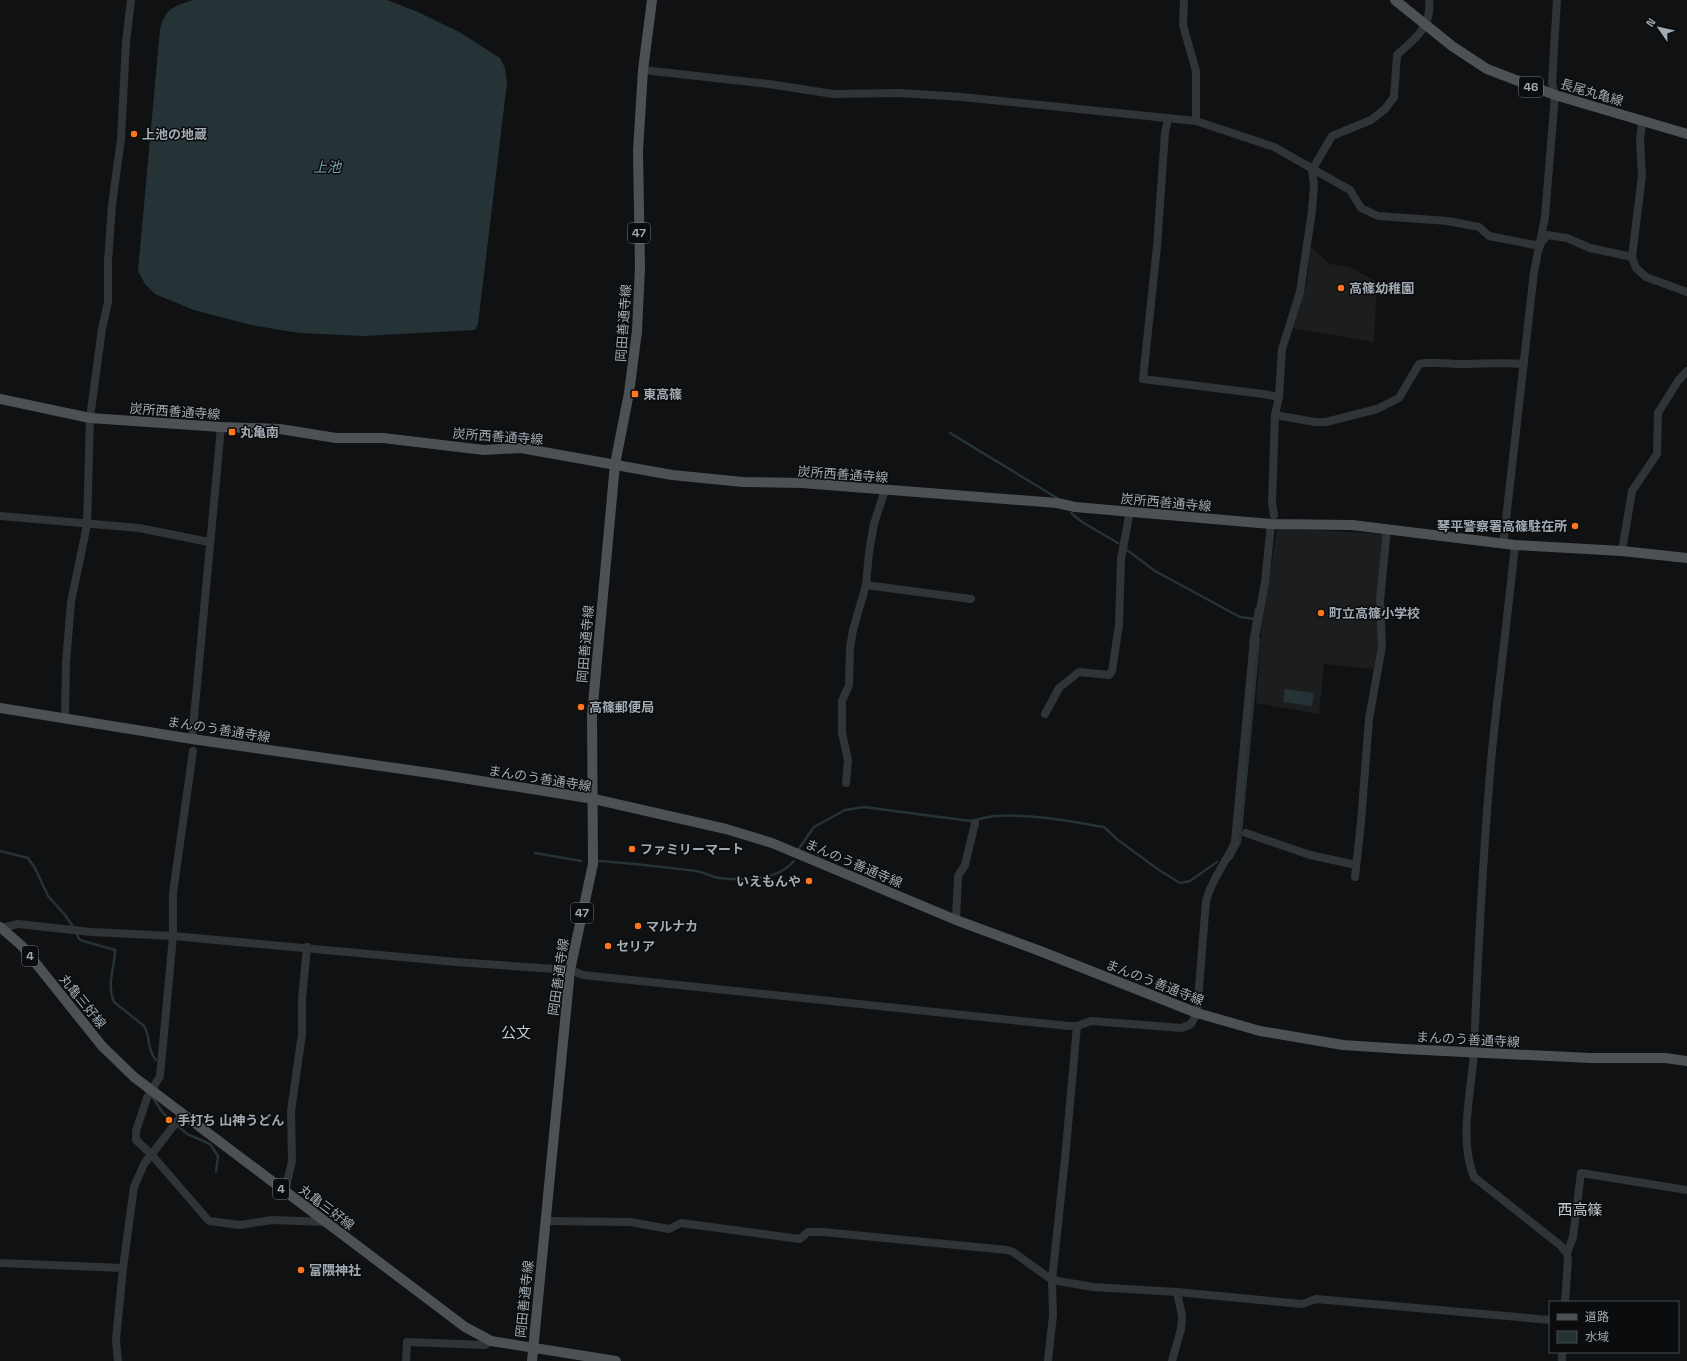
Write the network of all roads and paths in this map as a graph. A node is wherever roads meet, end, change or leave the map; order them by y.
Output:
1 (131, 0) edge
2 (652, 0) edge
3 (1184, 0) edge
4 (1395, 0) edge
5 (1429, 0) edge
6 (1557, 0) edge
7 (1426, 25) junction
8 (643, 70) junction
9 (1555, 95) junction
10 (1168, 119) junction
11 (1642, 120) junction
12 (1196, 121) junction
13 (1687, 134) edge
14 (1312, 170) junction
15 (1540, 246) junction
16 (1632, 257) junction
17 (1687, 292) edge
18 (1524, 364) junction
19 (1687, 371) edge
20 (1279, 397) junction
21 (0, 399) edge
22 (1275, 415) junction
23 (90, 418) junction
24 (221, 427) junction
25 (615, 464) junction
26 (885, 490) junction
27 (1130, 511) junction
28 (0, 516) edge
29 (1272, 520) junction
30 (87, 525) junction
31 (1387, 529) junction
32 (1504, 537) dead end
33 (209, 542) junction
34 (1515, 545) junction
35 (1622, 551) junction
36 (1687, 558) edge
37 (866, 585) junction
38 (970, 599) dead end
39 (0, 708) edge
40 (1045, 714) dead end
41 (65, 717) junction
42 (192, 739) junction
43 (193, 751) dead end
44 (846, 783) dead end
45 (594, 799) junction
46 (976, 823) dead end
47 (1246, 833) dead end
48 (1356, 864) junction
49 (1355, 877) dead end
50 (956, 920) junction
51 (0, 928) edge
52 (173, 936) junction
53 (307, 947) junction
54 (570, 970) junction
55 (1197, 1013) junction
56 (1077, 1026) junction
57 (1474, 1053) junction
58 (1687, 1061) edge
59 (151, 1090) junction
60 (181, 1117) junction
61 (151, 1154) junction
62 (1687, 1190) edge
63 (285, 1192) junction
64 (545, 1221) junction
65 (324, 1222) junction
66 (1567, 1253) junction
67 (0, 1263) edge
68 (123, 1268) junction
69 (1052, 1280) junction
70 (1177, 1292) junction
71 (1566, 1301) edge
72 (1549, 1320) edge
73 (491, 1341) junction
74 (533, 1348) junction
75 (118, 1361) edge
76 (406, 1361) edge
77 (532, 1361) edge
78 (616, 1361) edge
79 (1048, 1361) edge
80 (1172, 1361) edge

1 - 23 street
2 - 8 main road, 岡田善通寺線 / 47
3 - 12 street
4 - 7 main road, 長尾丸亀線 / 46
5 - 7 street
6 - 9 street
7 - 9 main road, 長尾丸亀線 / 46
7 - 14 street
8 - 10 street
8 - 25 main road, 岡田善通寺線 / 47
9 - 11 main road, 長尾丸亀線 / 46
9 - 15 street
10 - 12 street
10 - 20 street
11 - 13 main road, 長尾丸亀線 / 46
11 - 16 street
12 - 14 street
14 - 15 street
14 - 20 street
15 - 16 street
15 - 18 street
16 - 17 street
18 - 22 street
18 - 32 street
19 - 35 street
20 - 22 street
21 - 23 main road, 炭所西善通寺線
22 - 29 street
23 - 24 main road, 炭所西善通寺線
23 - 30 street
24 - 25 main road, 炭所西善通寺線
24 - 33 street
25 - 26 main road, 炭所西善通寺線
25 - 45 main road, 岡田善通寺線 / 47
26 - 27 main road, 炭所西善通寺線
26 - 37 street
27 - 29 main road, 炭所西善通寺線
27 - 40 street
28 - 30 street
29 - 31 main road, 炭所西善通寺線
29 - 55 street
30 - 33 street
30 - 41 street
31 - 34 main road, 炭所西善通寺線
31 - 48 street
33 - 42 street
34 - 35 main road, 炭所西善通寺線
34 - 57 street
35 - 36 main road, 炭所西善通寺線
37 - 38 street
37 - 44 street
39 - 41 main road, まんのう善通寺線
41 - 42 main road, まんのう善通寺線
42 - 45 main road, まんのう善通寺線
43 - 52 street
45 - 50 main road, まんのう善通寺線
45 - 54 main road, 岡田善通寺線 / 47
46 - 50 street
47 - 48 street
48 - 49 street
50 - 55 main road, まんのう善通寺線
51 - 52 street
51 - 59 main road, 丸亀三好線 / 4
52 - 53 street
52 - 59 street
53 - 54 street
53 - 63 street
54 - 56 street
54 - 64 main road, 岡田善通寺線 / 47
55 - 56 street
55 - 57 main road, まんのう善通寺線
56 - 69 street
57 - 58 main road, まんのう善通寺線
57 - 66 street
59 - 60 main road, 丸亀三好線 / 4
59 - 61 street
60 - 61 street
60 - 63 main road, 丸亀三好線 / 4
61 - 65 street
61 - 68 street
62 - 66 street
63 - 65 main road, 丸亀三好線 / 4
64 - 69 street
64 - 74 main road, 岡田善通寺線 / 47
65 - 73 main road, 丸亀三好線 / 4
66 - 71 street
67 - 68 street
68 - 75 street
69 - 70 street
69 - 79 street
70 - 72 street
70 - 80 street
73 - 74 main road, 丸亀三好線 / 4
73 - 76 street
74 - 77 main road, 岡田善通寺線 / 47
74 - 78 main road, 丸亀三好線 / 4

